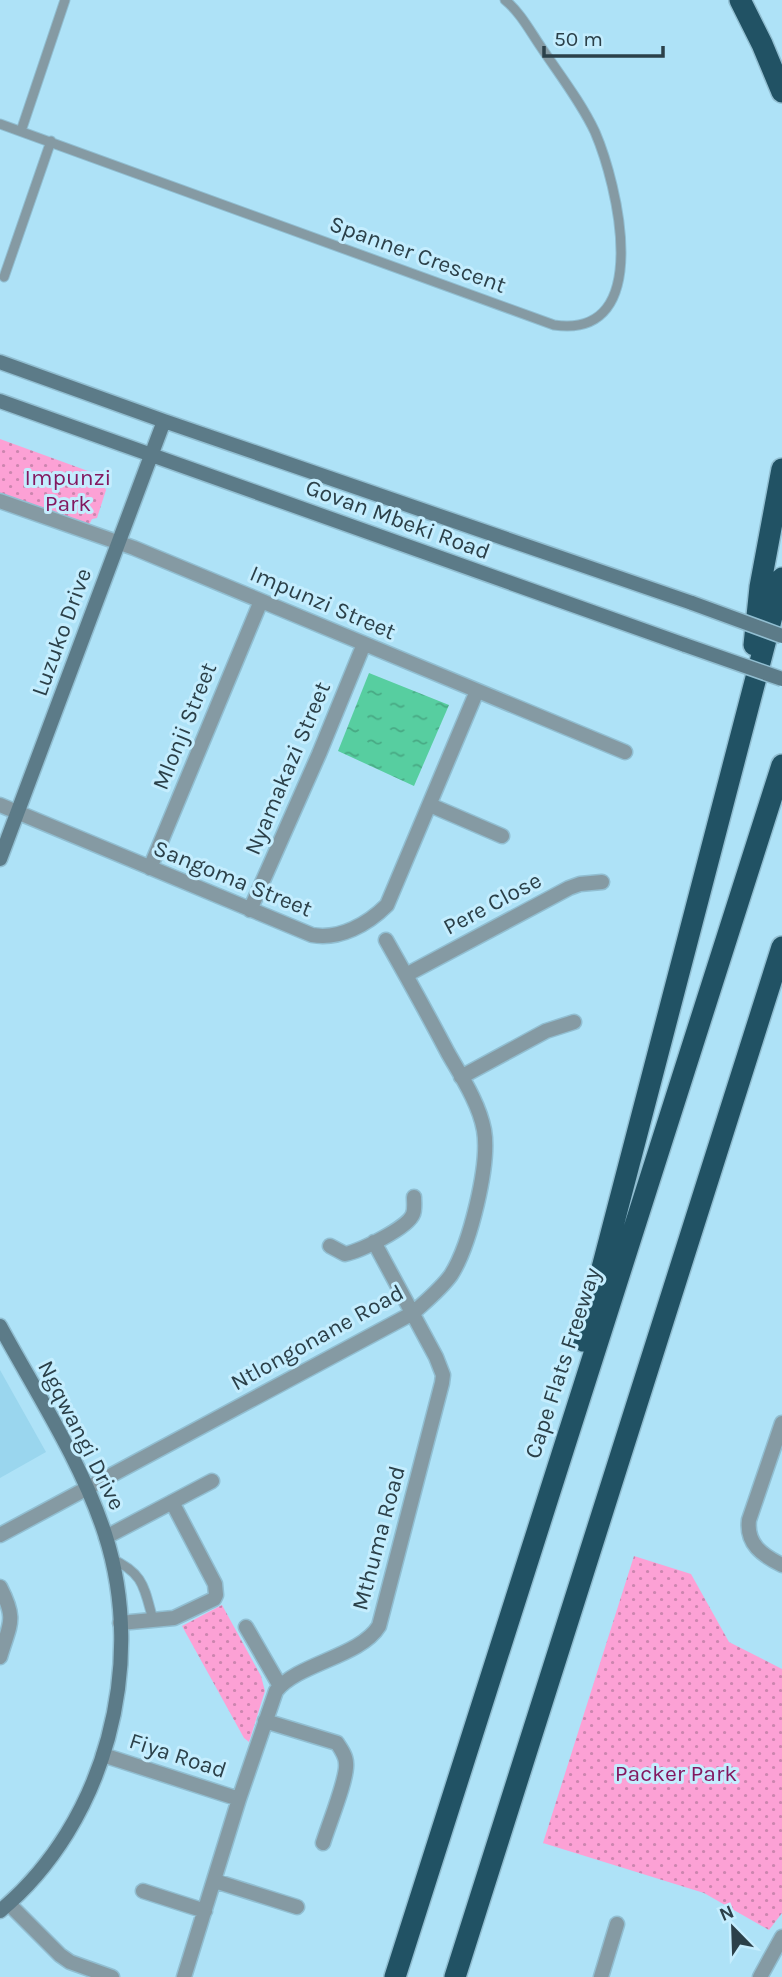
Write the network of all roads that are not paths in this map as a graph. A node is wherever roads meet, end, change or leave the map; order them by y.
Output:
1 (65, 0) edge
2 (505, 0) edge
3 (740, 0) edge
4 (782, 92) edge
5 (0, 124) edge
6 (21, 131) junction
7 (51, 141) junction
8 (4, 277) dead end
9 (0, 362) edge
10 (0, 401) edge
11 (163, 421) junction
12 (150, 455) junction
13 (782, 469) edge
14 (0, 500) edge
15 (119, 543) junction
16 (782, 578) edge
17 (261, 601) junction
18 (782, 636) edge
19 (364, 644) junction
20 (782, 679) edge
21 (477, 691) junction
22 (746, 716) junction
23 (625, 752) dead end
24 (782, 765) edge
25 (0, 805) edge
26 (430, 805) junction
27 (18, 813) junction
28 (502, 836) dead end
29 (0, 859) edge
30 (150, 868) junction
31 (603, 882) dead end
32 (250, 910) junction
33 (386, 940) dead end
34 (782, 947) edge
35 (406, 975) junction
36 (782, 996) edge
37 (574, 1021) dead end
38 (461, 1077) junction
39 (716, 1158) junction
40 (414, 1197) dead end
41 (374, 1242) junction
42 (330, 1246) dead end
43 (413, 1313) junction
44 (0, 1326) edge
45 (782, 1423) edge
46 (558, 1462) junction
47 (212, 1481) dead end
48 (88, 1487) junction
49 (172, 1502) junction
50 (0, 1535) edge
51 (106, 1537) junction
52 (110, 1558) junction
53 (782, 1565) edge
54 (0, 1587) edge
55 (153, 1620) junction
56 (120, 1623) junction
57 (246, 1627) dead end
58 (0, 1657) edge
59 (280, 1686) junction
60 (265, 1721) junction
61 (103, 1755) junction
62 (239, 1799) junction
63 (323, 1843) dead end
64 (215, 1881) junction
65 (143, 1891) dead end
66 (4, 1907) edge
67 (297, 1907) dead end
68 (205, 1911) junction
69 (617, 1924) dead end
70 (782, 1937) edge
71 (106, 1976) edge
72 (184, 1977) edge
73 (395, 1977) edge
74 (455, 1977) edge
75 (601, 1977) edge
76 (760, 1977) edge

1 - 6 lane
2 - 7 lane, Spanner Crescent
3 - 4 highway
5 - 6 lane, Spanner Crescent
6 - 7 lane, Spanner Crescent
7 - 8 lane
9 - 11 main road, Govan Mbeki Road
10 - 12 main road, Govan Mbeki Road
11 - 12 main road, Luzuko Drive
11 - 18 main road, Govan Mbeki Road, bridge
12 - 15 main road, Luzuko Drive
12 - 20 main road, Govan Mbeki Road, bridge
13 - 22 highway
14 - 15 street, Impunzi Street
15 - 17 street, Impunzi Street
15 - 27 main road, Luzuko Drive
16 - 22 highway
17 - 19 street, Impunzi Street
17 - 30 street, Mlonji Street
19 - 21 street, Impunzi Street
19 - 32 street, Nyamakazi Street
21 - 23 street, Impunzi Street
21 - 26 street, Sangoma Street
22 - 46 highway
24 - 46 highway, Cape Flats Freeway
25 - 27 street, Sangoma Street
26 - 28 street
26 - 32 street, Sangoma Street
27 - 29 main road, Luzuko Drive
27 - 30 street, Sangoma Street
30 - 32 street, Sangoma Street
31 - 35 street, Pere Close
33 - 35 street, Ntlongonane Road
34 - 39 highway
35 - 38 street, Ntlongonane Road
36 - 39 highway
37 - 38 street
38 - 43 street, Ntlongonane Road
39 - 74 highway
40 - 41 street
41 - 42 street
41 - 43 street, Mthuma Road
43 - 48 street, Ntlongonane Road
43 - 59 street, Mthuma Road
44 - 48 main road, Ngqwangi Drive
45 - 53 street
46 - 73 highway, Cape Flats Freeway
47 - 49 street
48 - 50 street, Ntlongonane Road
48 - 51 main road, Ngqwangi Drive
49 - 51 street
49 - 55 street
51 - 52 main road, Ngqwangi Drive
52 - 55 lane
52 - 56 main road, Ngqwangi Drive
54 - 58 street
55 - 56 street
56 - 61 main road, Ngqwangi Drive
57 - 59 street
59 - 60 street
60 - 62 street
60 - 63 street
61 - 62 street, Fiya Road
61 - 66 main road, Ngqwangi Drive
62 - 64 street
64 - 67 street
64 - 68 street
65 - 68 street
66 - 71 street
68 - 72 street
69 - 75 street
70 - 76 street

